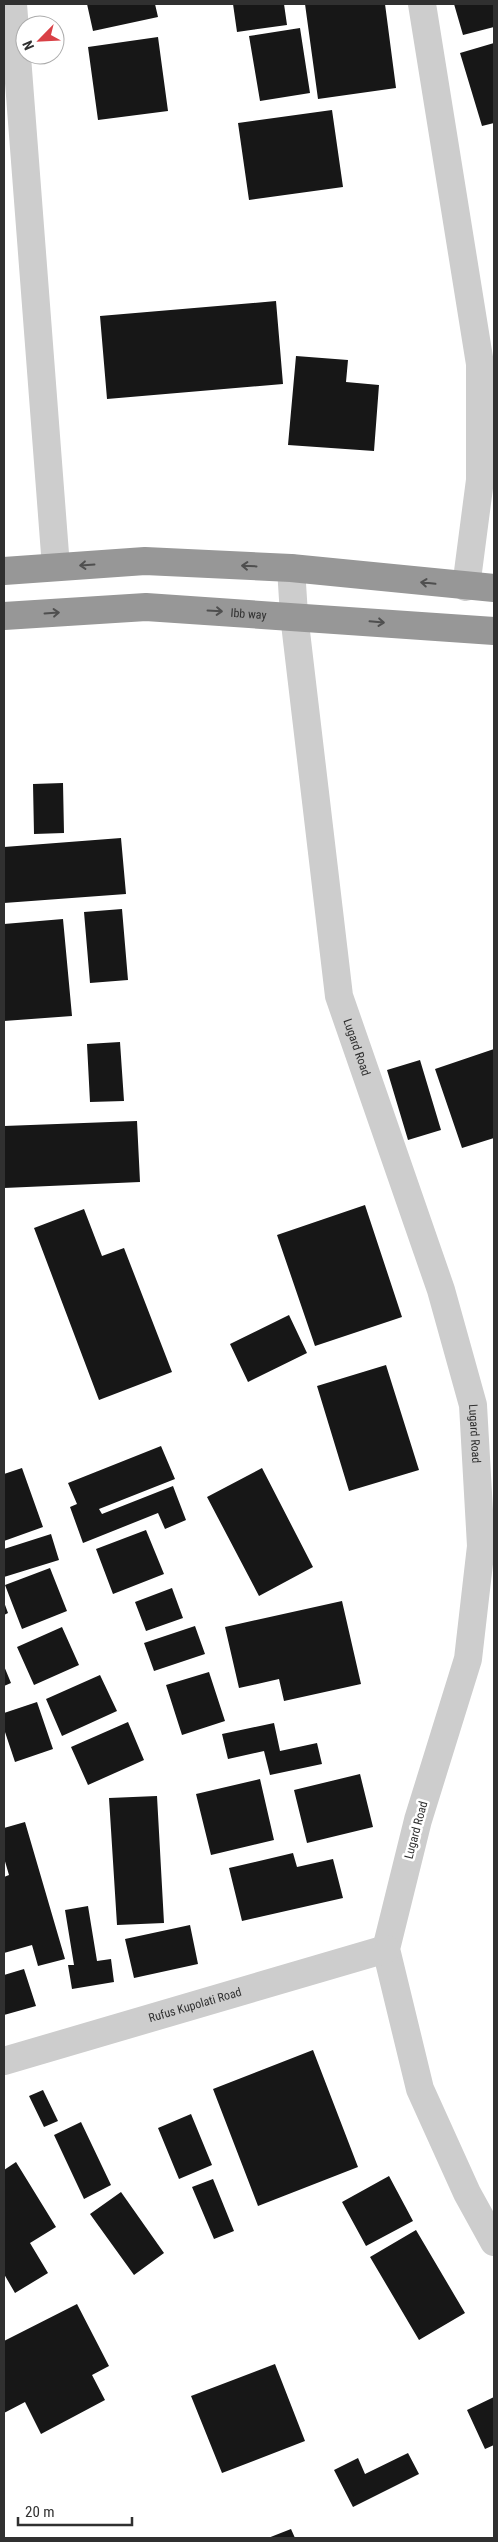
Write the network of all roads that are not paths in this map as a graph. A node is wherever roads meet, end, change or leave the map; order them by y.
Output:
1 (12, 4) edge
2 (422, 4) edge
3 (13, 130) edge
4 (56, 567) junction
5 (291, 568) junction
6 (4, 571) edge
7 (466, 587) junction
8 (494, 588) edge
9 (294, 615) junction
10 (4, 616) edge
11 (494, 631) edge
12 (386, 1949) junction
13 (4, 2061) edge
14 (494, 2242) edge

1 - 3 street
2 - 7 street
3 - 4 street
5 -> 4 highway
4 - 6 highway
7 -> 5 highway
5 - 9 street, Lugard Road
7 - 8 highway
10 -> 9 highway, Ibb way
9 -> 11 highway, Ibb way
9 - 12 street, Lugard Road
12 - 13 street, Rufus Kupolati Road
12 - 14 street, Lugard Road

